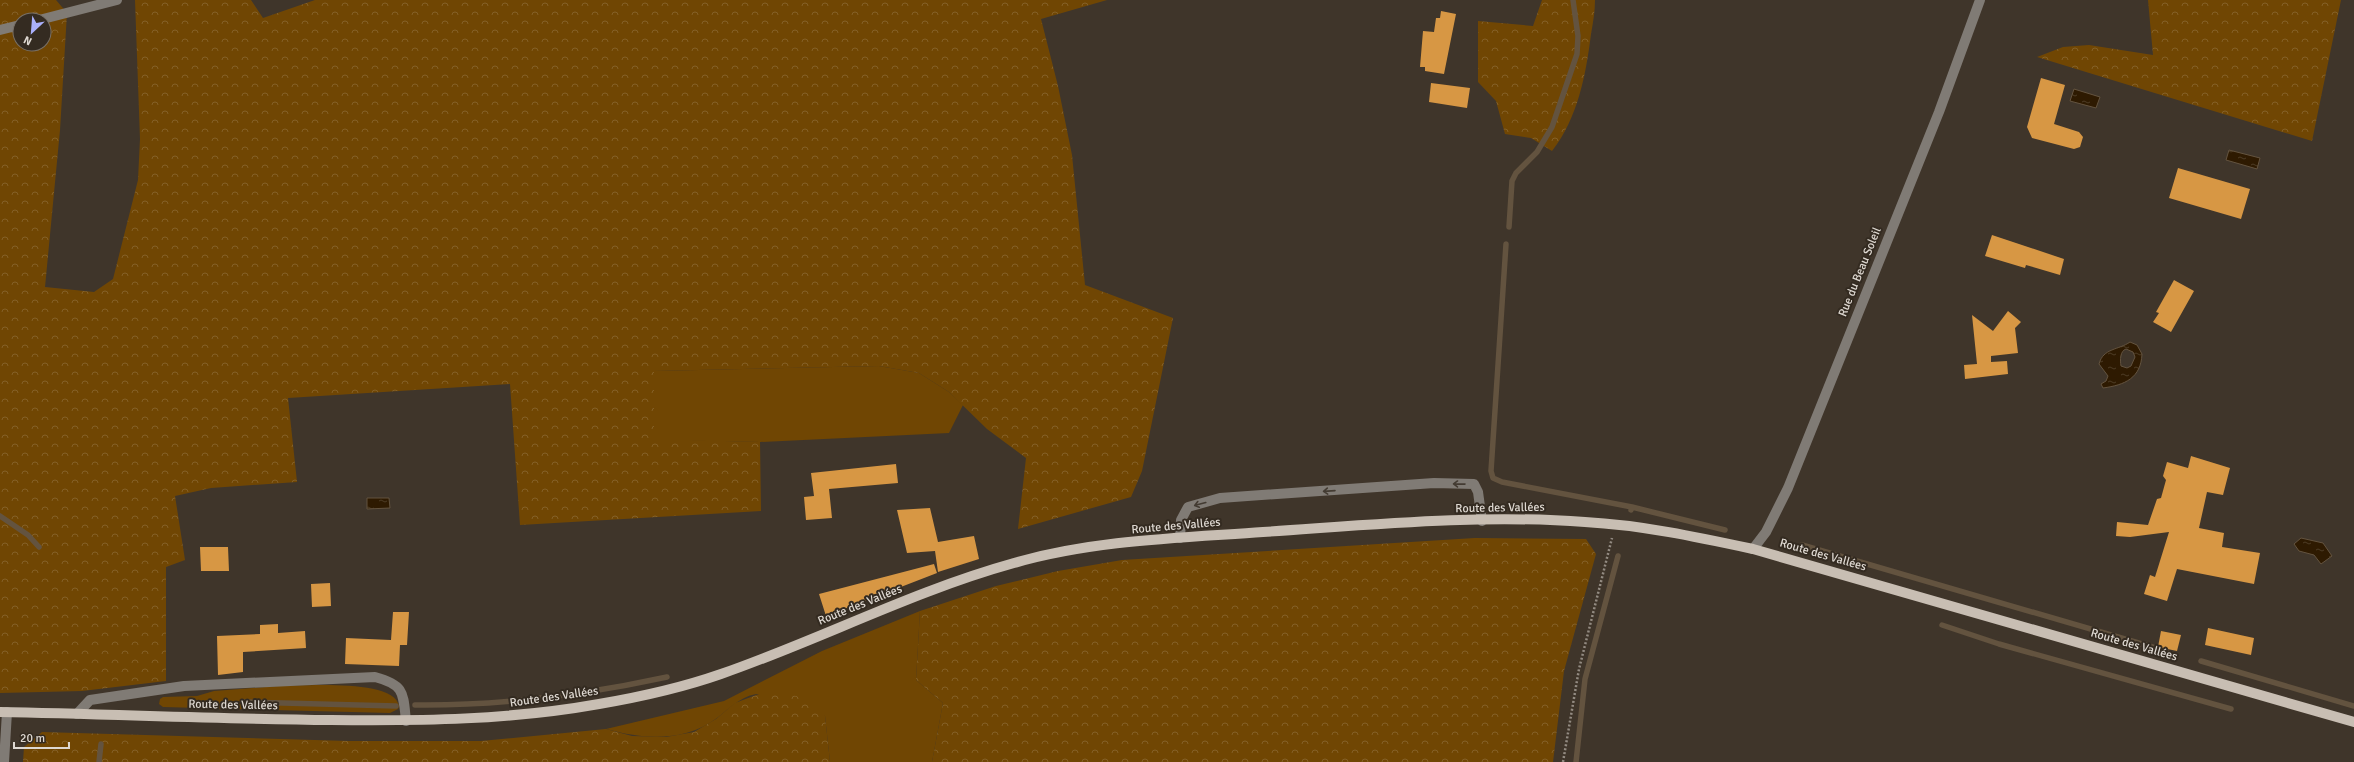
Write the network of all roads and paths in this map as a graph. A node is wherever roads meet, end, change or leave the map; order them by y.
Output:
1 (117, 0) edge
2 (1980, 0) edge
3 (52, 17) edge
4 (12, 27) edge
5 (0, 30) edge
6 (1482, 521) junction
7 (1616, 525) junction
8 (1180, 538) junction
9 (1752, 549) junction
10 (4, 712) edge
11 (77, 714) junction
12 (406, 721) junction
13 (2354, 722) edge
14 (4, 762) edge
15 (1563, 762) edge

1 - 3 street
2 - 9 street, Rue du Beau Soleil
4 - 5 street
6 - 7 main road, Route des Vallées
6 - 8 main road, Route des Vallées
6 -> 8 street
7 - 9 main road, Route des Vallées
7 - 15 path
8 - 12 main road, Route des Vallées
9 - 13 main road, Route des Vallées
10 - 11 main road, Route des Vallées
10 - 14 street
11 - 12 main road, Route des Vallées
11 - 12 street

